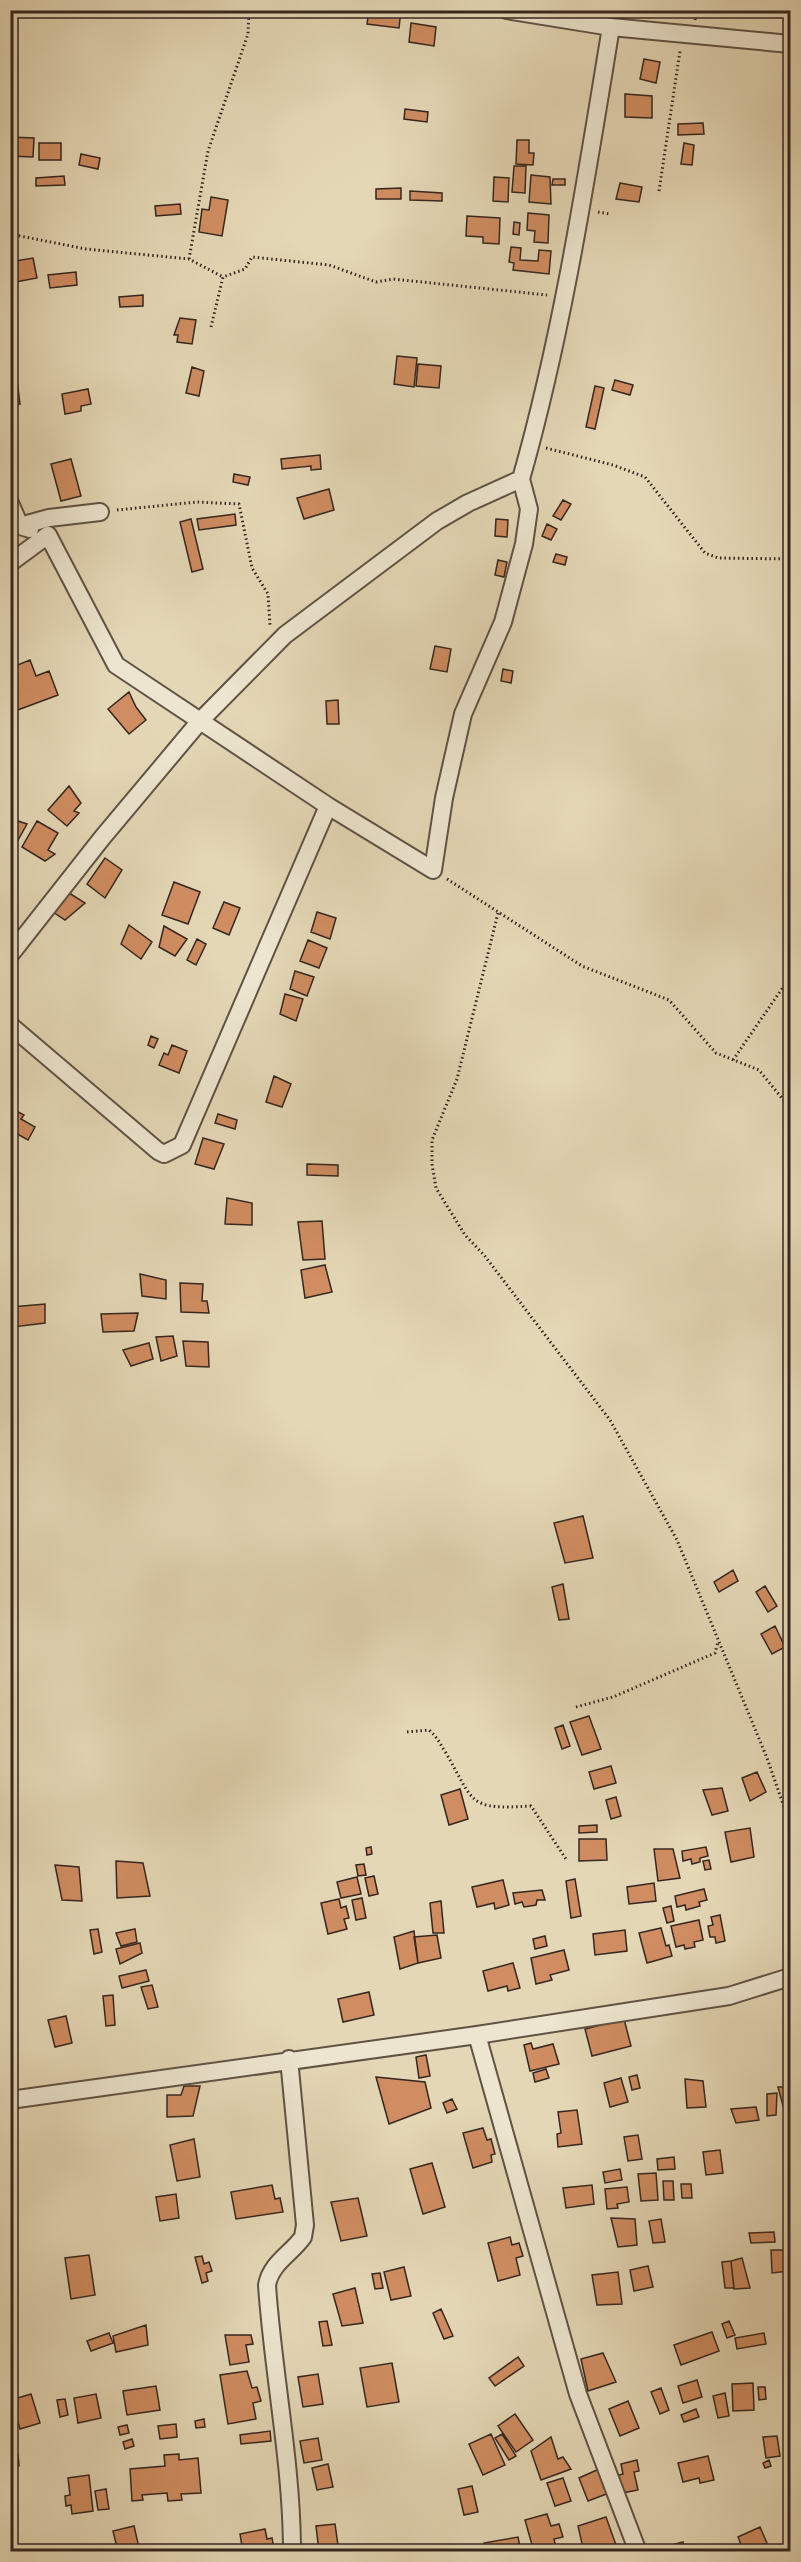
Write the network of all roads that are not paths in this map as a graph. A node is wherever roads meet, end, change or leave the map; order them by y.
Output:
1 (506, 10) edge
2 (611, 27) junction
3 (790, 44) edge
4 (521, 479) junction
5 (10, 503) edge
6 (100, 512) road end
7 (20, 526) junction
8 (48, 535) junction
9 (10, 563) edge
10 (200, 721) junction
11 (328, 806) junction
12 (10, 955) edge
13 (10, 1025) edge
14 (790, 1977) edge
15 (477, 2035) junction
16 (289, 2060) junction
17 (10, 2100) edge
18 (292, 2552) edge
19 (638, 2552) edge

1 - 2 street
2 - 3 street
2 - 4 street
4 - 10 street
4 - 11 street
5 - 7 street
6 - 7 street
7 - 8 street
8 - 9 street
8 - 10 street
10 - 11 street
10 - 12 street
11 - 13 street
14 - 15 street
15 - 16 street
15 - 19 street
16 - 17 street
16 - 18 street

